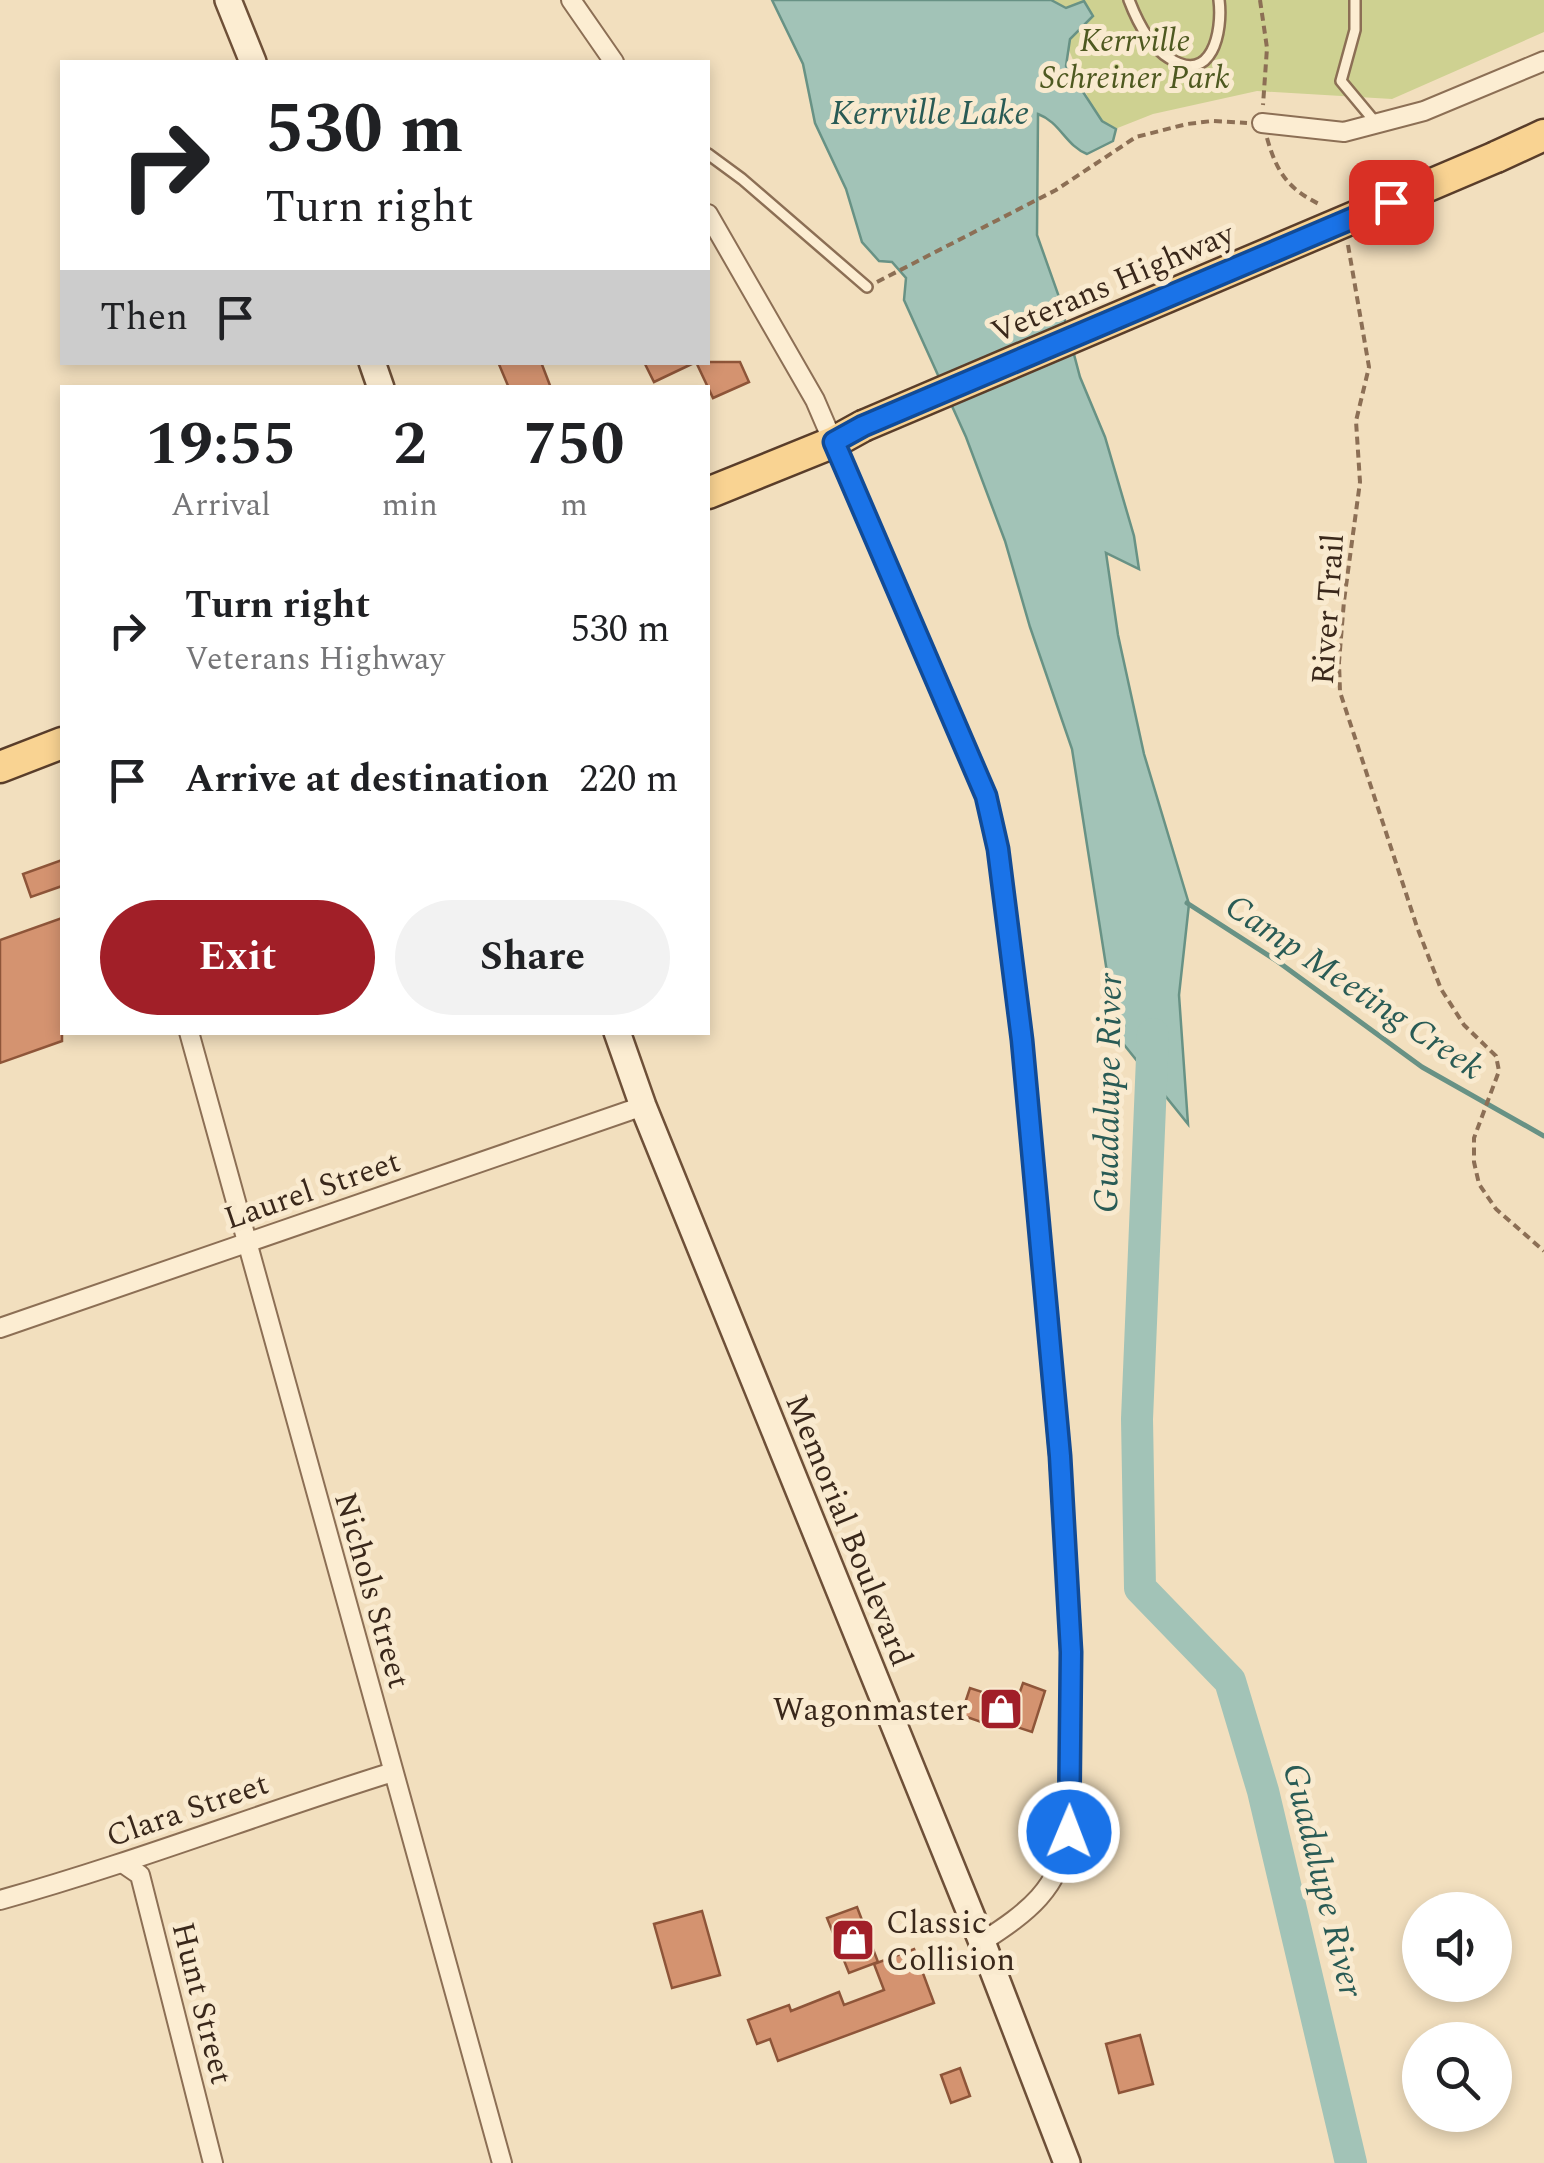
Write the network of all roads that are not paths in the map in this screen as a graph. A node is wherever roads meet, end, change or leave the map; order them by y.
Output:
1 (228, 0) edge
2 (571, 0) edge
3 (1129, 0) edge
4 (1219, 0) edge
5 (1355, 0) edge
6 (252, 60) edge
7 (613, 60) edge
8 (1544, 61) edge
9 (1262, 124) road end
10 (1377, 124) junction
11 (1544, 135) edge
12 (710, 155) edge
13 (710, 217) edge
14 (867, 288) dead end
15 (834, 442) junction
16 (710, 492) edge
17 (60, 744) edge
18 (0, 767) edge
19 (190, 1035) edge
20 (618, 1035) edge
21 (642, 1106) junction
22 (246, 1244) junction
23 (0, 1328) edge
24 (393, 1772) junction
25 (124, 1864) junction
26 (0, 1900) edge
27 (982, 1942) junction
28 (213, 2163) edge
29 (502, 2163) edge
30 (1067, 2163) edge

1 - 6 main road
2 - 7 street
3 - 4 lane
5 - 10 lane
8 - 10 street
9 - 10 street
11 - 15 main road, Veterans Highway, bridge
12 - 14 lane
13 - 15 street
15 - 16 main road, Veterans Highway
15 - 27 street
17 - 18 main road
19 - 22 street, Nichols Street
20 - 21 main road, Memorial Boulevard
21 - 22 street, Laurel Street
21 - 27 main road, Memorial Boulevard
22 - 23 street, Laurel Street
22 - 24 street, Nichols Street
24 - 25 street, Clara Street
24 - 29 street, Nichols Street
25 - 26 street, Clara Street
25 - 28 street, Hunt Street
27 - 30 main road, Memorial Boulevard

